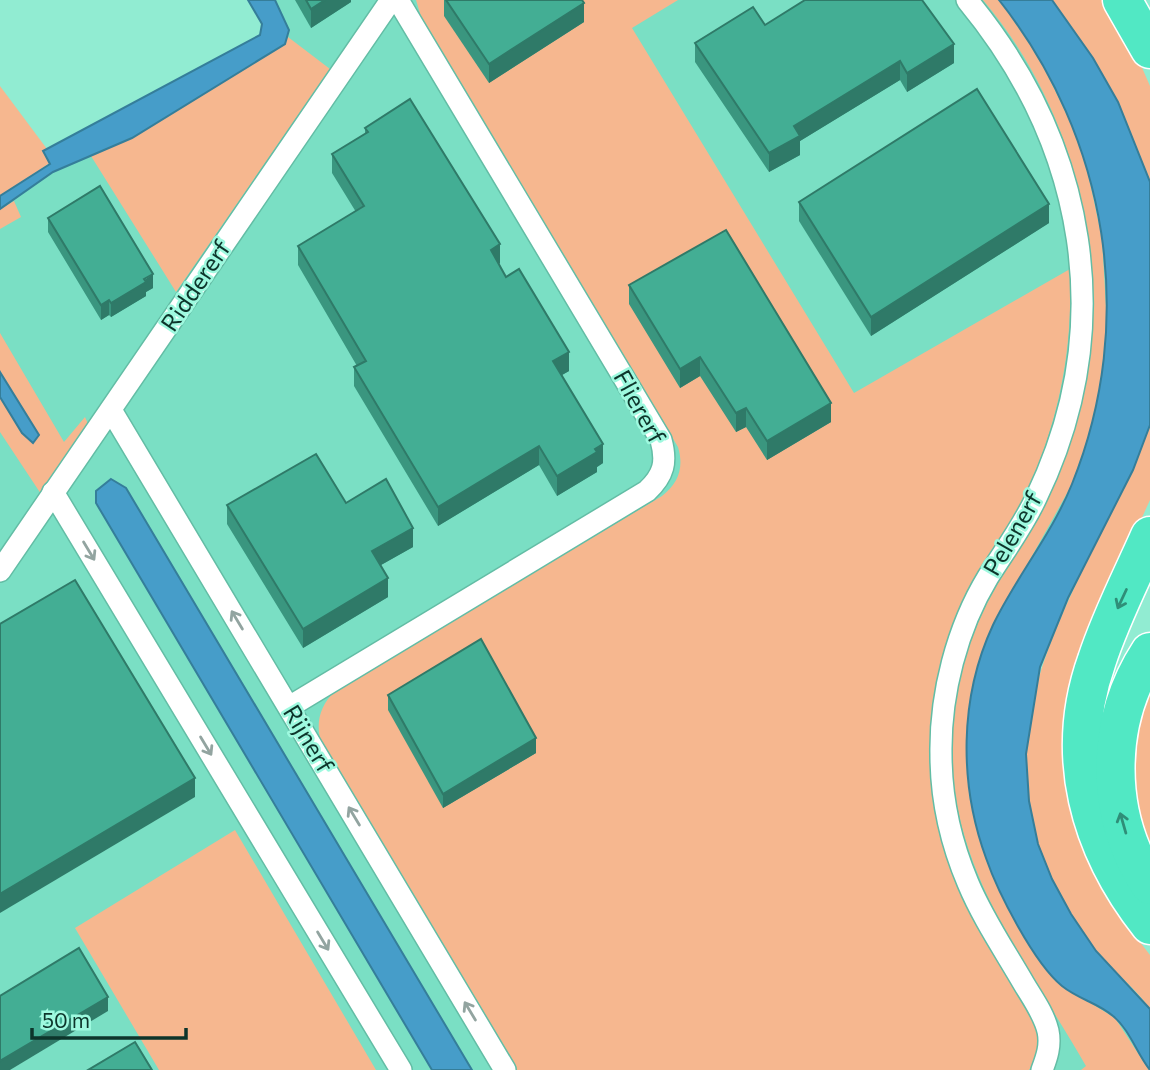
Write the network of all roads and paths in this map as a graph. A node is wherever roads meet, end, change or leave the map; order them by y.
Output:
1 (391, 0) edge
2 (398, 0) edge
3 (967, 0) edge
4 (1122, 0) edge
5 (1150, 50) edge
6 (111, 410) junction
7 (53, 492) junction
8 (1150, 537) edge
9 (0, 571) edge
10 (1150, 652) edge
11 (289, 707) junction
12 (1150, 885) edge
13 (1150, 925) edge
14 (401, 1070) edge
15 (505, 1070) edge
16 (1042, 1070) edge

1 - 6 street, Riddererf
2 - 11 street, Fliererf
3 - 16 street, Pelenerf
4 - 5 highway
6 - 7 street, Riddererf
11 -> 6 street, Rijnerf
7 - 9 street, Riddererf
7 -> 14 street
8 -> 13 highway
12 -> 10 highway
15 -> 11 street, Rijnerf

